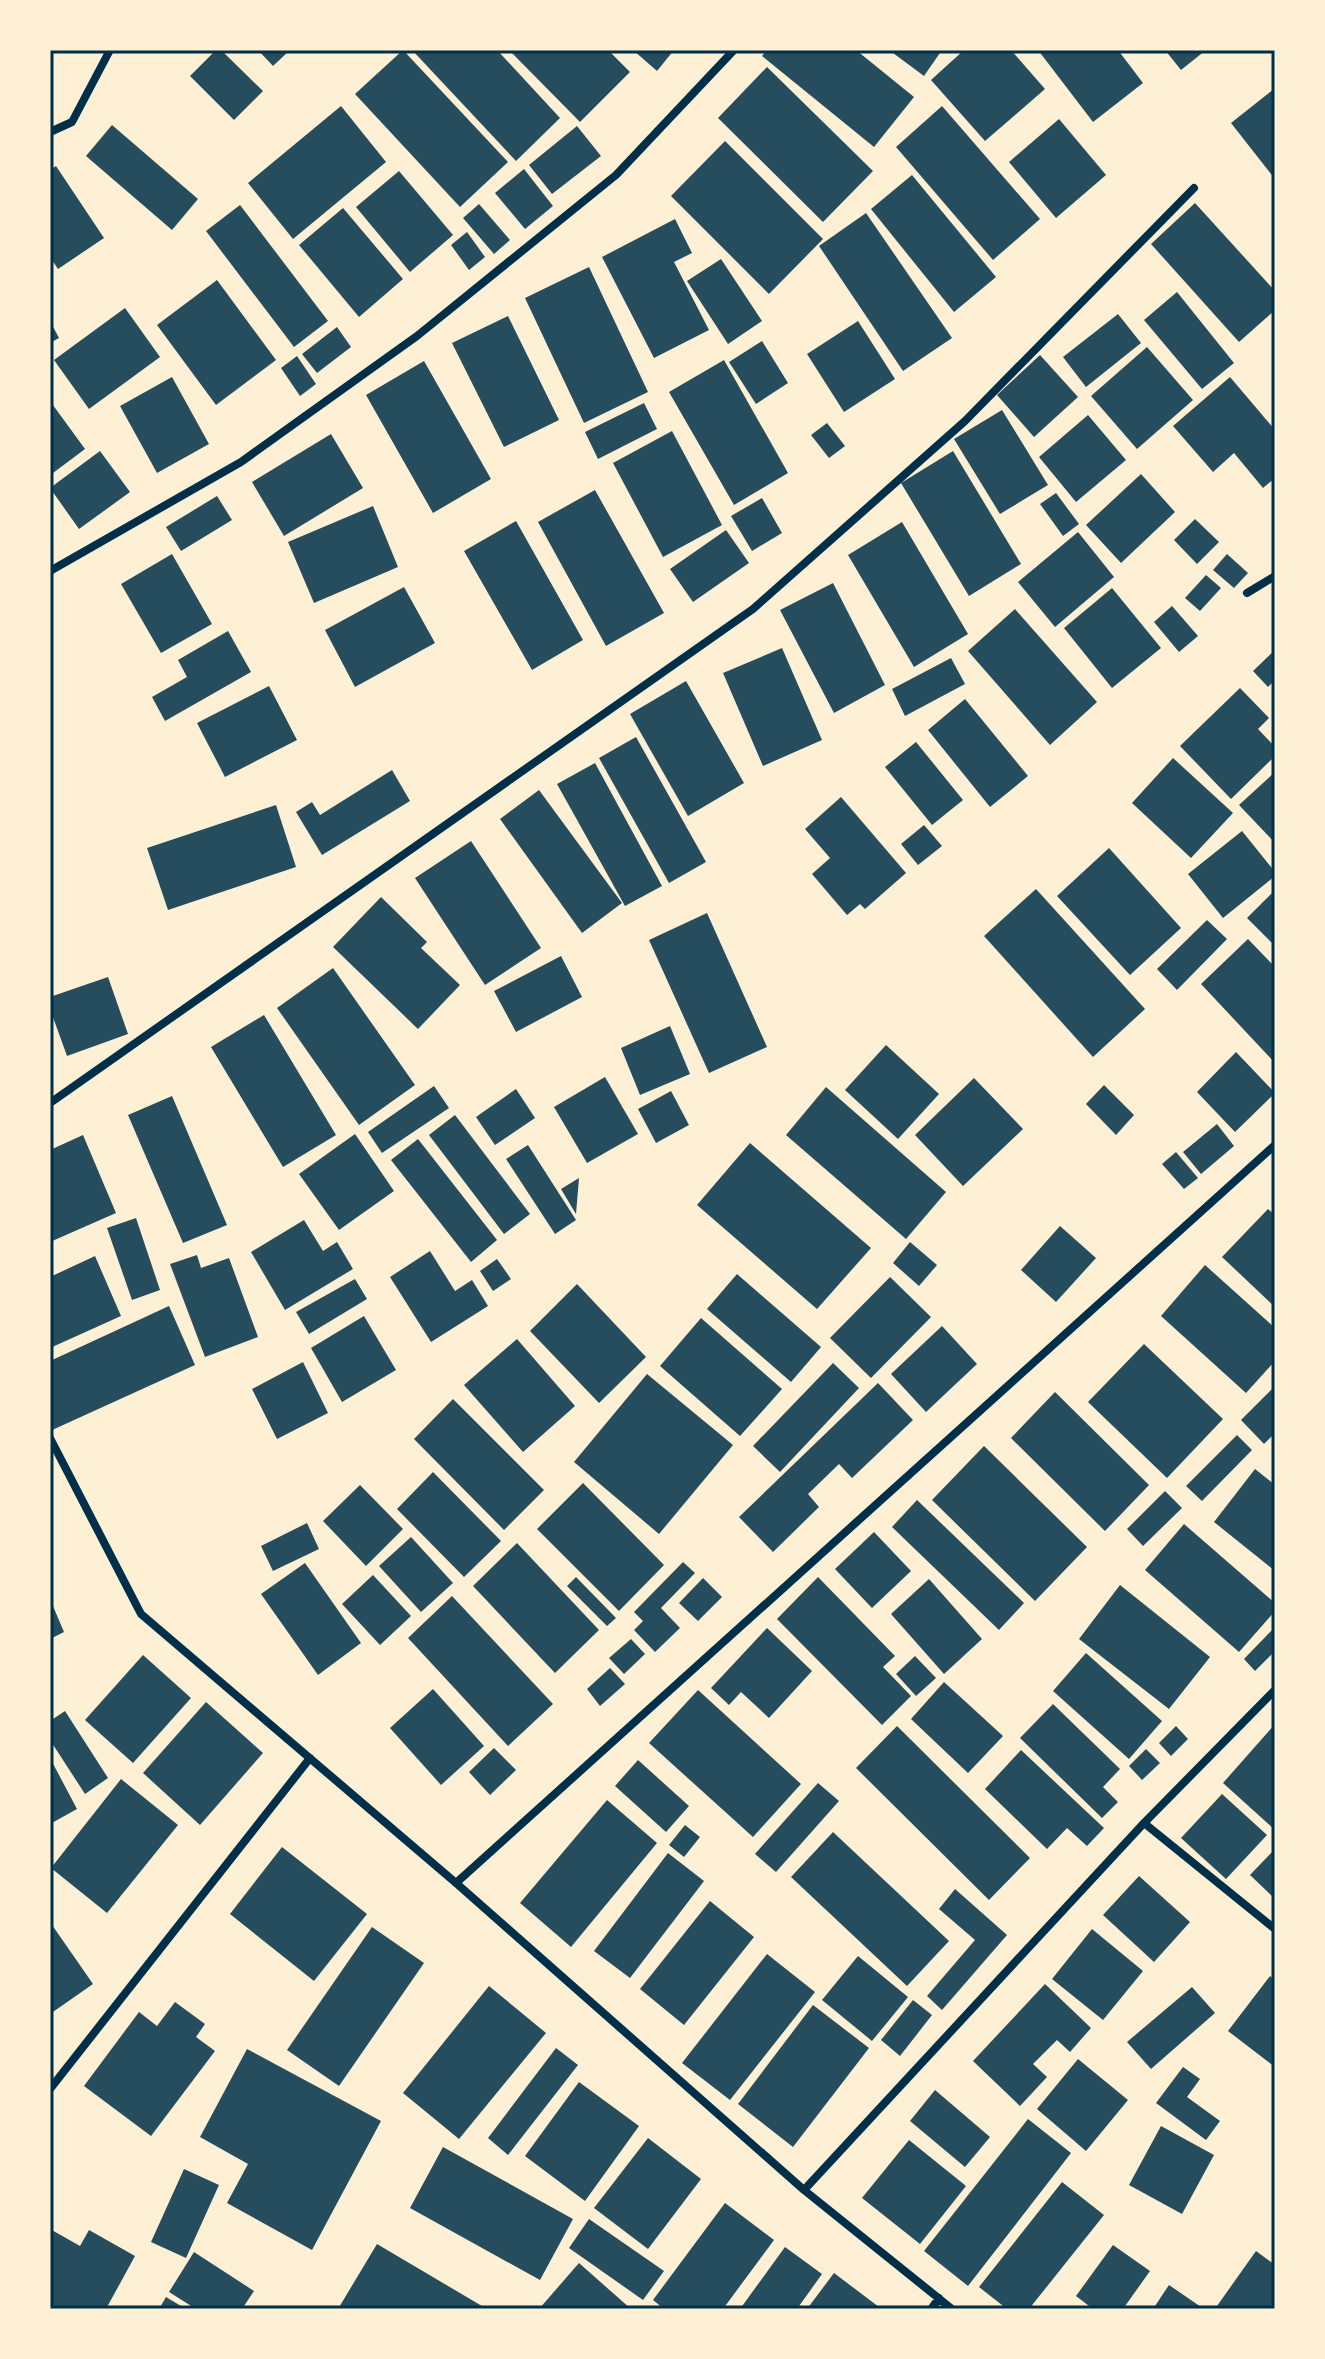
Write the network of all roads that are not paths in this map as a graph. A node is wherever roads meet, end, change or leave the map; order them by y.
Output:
1 (110, 50) edge
2 (734, 50) edge
3 (50, 132) edge
4 (1194, 188) dead end
5 (50, 571) edge
6 (1275, 576) edge
7 (1247, 593) dead end
8 (50, 1103) edge
9 (1275, 1145) edge
10 (50, 1438) edge
11 (1275, 1690) edge
12 (310, 1758) junction
13 (1144, 1823) junction
14 (456, 1883) junction
15 (1275, 1929) edge
16 (50, 2089) edge
17 (804, 2190) junction
18 (939, 2298) junction
19 (931, 2309) edge
20 (952, 2309) edge

1 - 3 street
2 - 5 street
4 - 8 street
6 - 7 street
9 - 14 street
10 - 12 street
11 - 13 street
12 - 14 street
12 - 16 street
13 - 15 street
13 - 17 street
14 - 17 street
17 - 18 street
18 - 19 street
18 - 20 street

